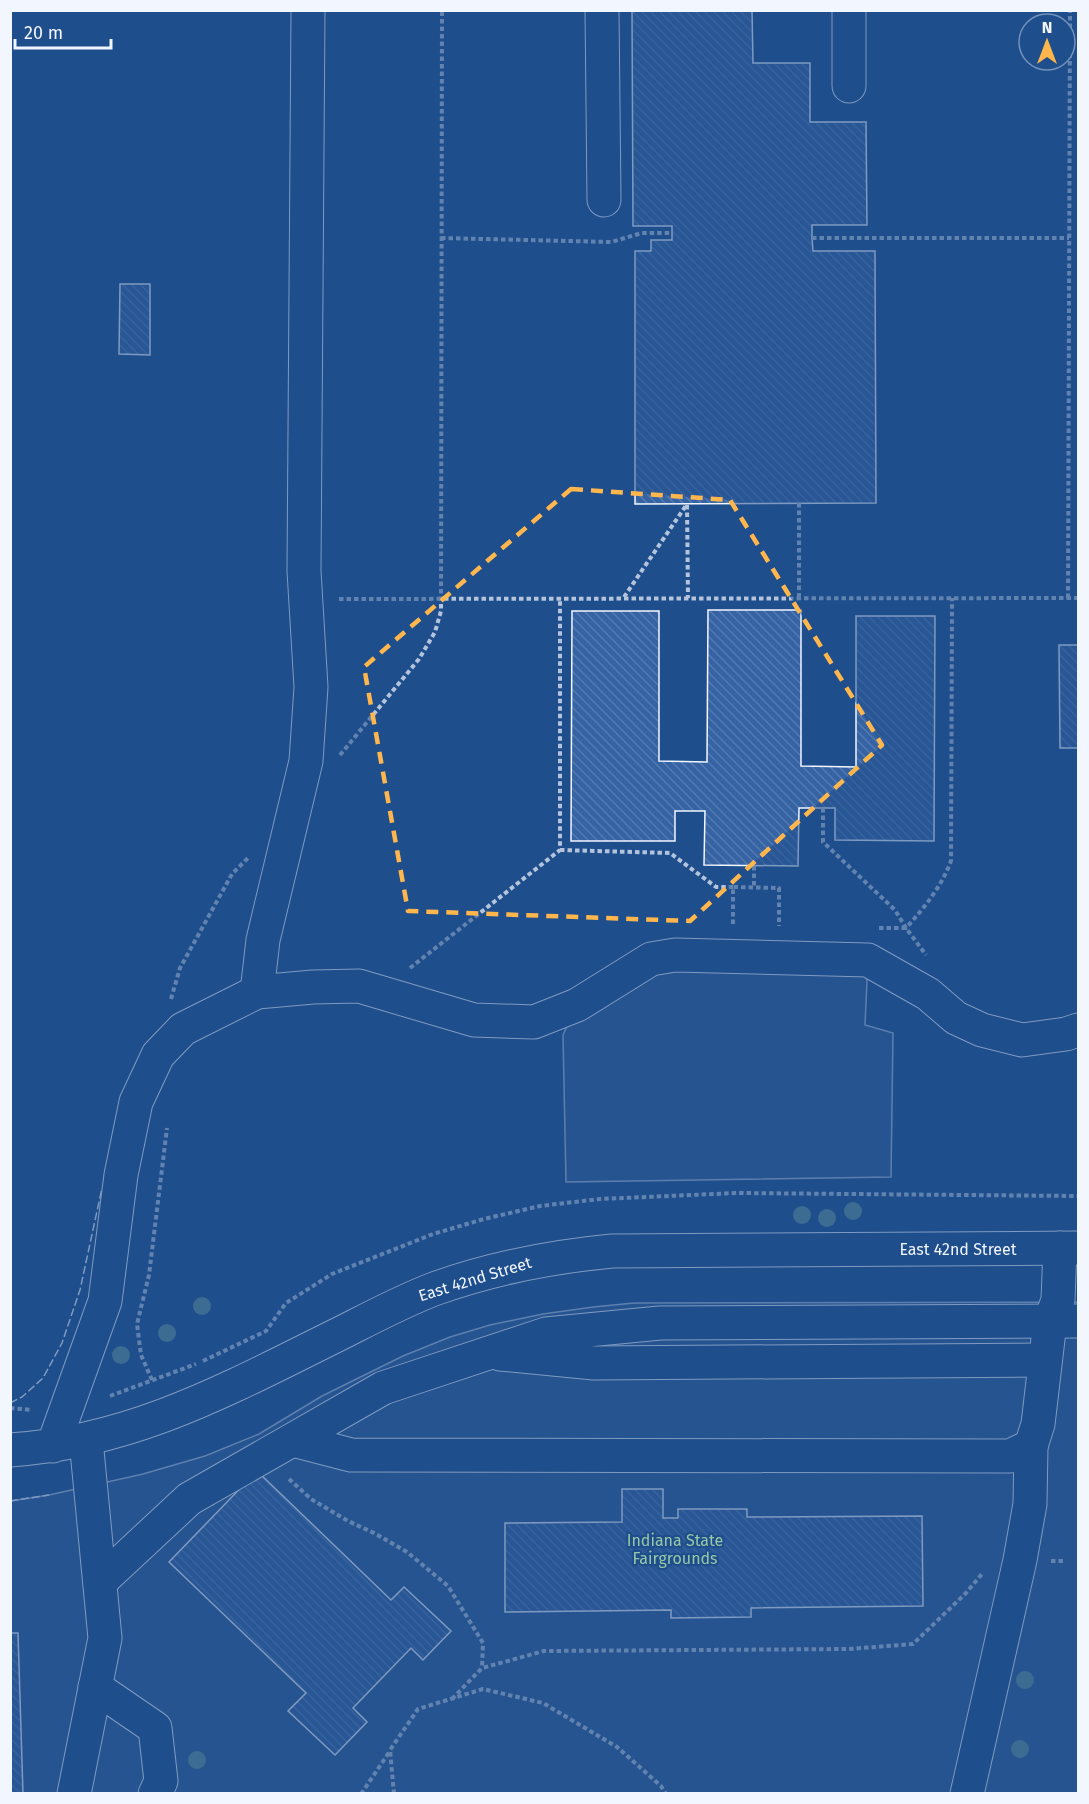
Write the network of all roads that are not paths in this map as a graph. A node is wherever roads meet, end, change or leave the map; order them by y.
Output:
1 (308, 10) edge
2 (602, 10) edge
3 (849, 10) edge
4 (849, 86) dead end
5 (604, 200) dead end
6 (257, 992) junction
7 (1078, 1030) edge
8 (1069, 1248) edge
9 (1064, 1321) edge
10 (489, 1353) junction
11 (1046, 1360) junction
12 (86, 1440) junction
13 (292, 1440) junction
14 (53, 1446) junction
15 (1031, 1446) junction
16 (10, 1450) edge
17 (100, 1582) junction
18 (95, 1687) junction
19 (74, 1794) edge
20 (155, 1794) edge
21 (967, 1794) edge

1 - 6 street
2 - 5 street
3 - 4 street
6 - 7 street
6 - 14 street
8 - 9 street
8 - 12 street, East 42nd Street
9 - 10 street
9 - 11 street
10 - 11 street
10 - 13 street
11 - 15 street
12 - 14 street, East 42nd Street
12 - 17 street
13 - 15 street
13 - 17 street
14 - 16 street, East 42nd Street
15 - 21 street
17 - 18 street
18 - 19 street
18 - 20 street

